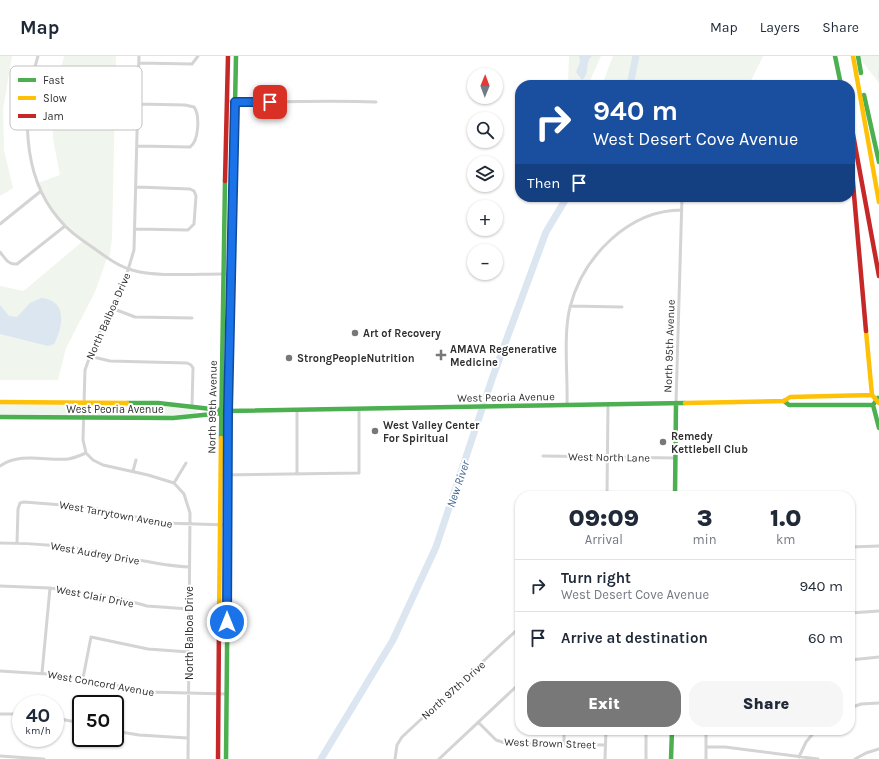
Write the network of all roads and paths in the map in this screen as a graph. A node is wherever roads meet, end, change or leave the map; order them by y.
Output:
1 (38, 56) edge
2 (140, 56) edge
3 (198, 56) edge
4 (228, 56) edge
5 (236, 56) edge
6 (836, 56) edge
7 (839, 56) edge
8 (853, 56) edge
9 (858, 56) edge
10 (139, 63) junction
11 (36, 66) edge
12 (139, 66) edge
13 (840, 80) edge
14 (843, 80) edge
15 (227, 101) junction
16 (235, 102) junction
17 (376, 102) dead end
18 (142, 104) edge
19 (28, 130) edge
20 (138, 130) edge
21 (855, 145) edge
22 (138, 146) junction
23 (879, 162) edge
24 (137, 187) junction
25 (41, 192) junction
26 (682, 202) edge
27 (855, 202) edge
28 (879, 202) edge
29 (682, 210) junction
30 (0, 224) edge
31 (65, 226) junction
32 (136, 229) junction
33 (0, 252) edge
34 (129, 270) junction
35 (224, 274) junction
36 (231, 274) junction
37 (879, 276) edge
38 (570, 306) junction
39 (622, 308) dead end
40 (114, 309) junction
41 (192, 318) dead end
42 (222, 330) junction
43 (230, 330) junction
44 (89, 356) junction
45 (872, 395) junction
46 (878, 400) edge
47 (784, 401) junction
48 (0, 402) edge
49 (82, 402) junction
50 (676, 403) junction
51 (608, 404) junction
52 (567, 405) junction
53 (872, 405) junction
54 (192, 406) junction
55 (221, 408) junction
56 (359, 409) junction
57 (297, 410) junction
58 (228, 411) junction
59 (221, 414) junction
60 (0, 418) edge
61 (83, 418) junction
62 (879, 428) edge
63 (86, 452) junction
64 (543, 456) dead end
65 (607, 457) junction
66 (675, 458) junction
67 (136, 460) dead end
68 (186, 463) dead end
69 (0, 466) edge
70 (133, 471) junction
71 (297, 474) junction
72 (220, 475) junction
73 (228, 475) junction
74 (174, 483) junction
75 (607, 491) edge
76 (674, 491) edge
77 (189, 524) junction
78 (220, 525) junction
79 (228, 525) junction
80 (0, 543) edge
81 (17, 543) junction
82 (879, 546) edge
83 (855, 547) edge
84 (189, 566) junction
85 (0, 586) edge
86 (50, 588) junction
87 (189, 609) junction
88 (879, 611) edge
89 (855, 613) edge
90 (219, 622) junction
91 (227, 622) junction
92 (515, 632) edge
93 (189, 652) junction
94 (879, 657) edge
95 (855, 659) edge
96 (0, 670) edge
97 (42, 672) junction
98 (83, 678) junction
99 (515, 688) edge
100 (188, 694) junction
101 (219, 694) junction
102 (227, 694) junction
103 (879, 703) edge
104 (855, 706) edge
105 (0, 714) edge
106 (12, 714) edge
107 (478, 722) junction
108 (124, 732) edge
109 (564, 735) edge
110 (606, 735) edge
111 (646, 735) edge
112 (672, 735) edge
113 (706, 735) edge
114 (812, 735) edge
115 (188, 738) junction
116 (564, 744) junction
117 (605, 745) junction
118 (706, 747) junction
119 (879, 749) edge
120 (0, 756) edge
121 (799, 757) junction
122 (44, 759) edge
123 (188, 759) edge
124 (218, 759) edge
125 (226, 759) edge
126 (395, 759) edge
127 (439, 759) edge
128 (605, 759) edge
129 (646, 759) edge
130 (671, 759) edge
131 (706, 759) edge
132 (818, 759) edge
133 (855, 759) edge

1 - 11 street
2 - 10 street, North Balboa Drive
3 - 10 street
4 - 15 main road, North 99th Avenue
5 - 16 main road, North 99th Avenue
6 - 13 main road
7 - 14 main road
8 - 28 main road
9 - 23 main road
10 - 12 street, North Balboa Drive
15 - 16 street
15 - 35 main road, North 99th Avenue
16 - 17 street
16 - 36 main road, North 99th Avenue
18 - 22 street
19 - 25 street
20 - 22 street, North Balboa Drive
21 - 37 main road
22 - 24 street, North Balboa Drive
24 - 32 street, North Balboa Drive
24 - 32 street
25 - 30 street
25 - 31 street
26 - 29 street, North 95th Avenue
27 - 45 main road
29 - 38 street
29 - 50 street, North 95th Avenue
31 - 33 street
31 - 34 street
32 - 34 street, North Balboa Drive
34 - 35 street
34 - 40 street, North Balboa Drive
35 - 36 street
35 - 42 main road, North 99th Avenue
36 - 43 main road, North 99th Avenue
38 - 39 street
38 - 52 street
40 - 41 street
40 - 44 street, North Balboa Drive
42 - 43 main road
42 - 55 main road, North 99th Avenue
43 - 58 main road, North 99th Avenue
44 - 49 street, North Balboa Drive
44 - 54 street
45 - 46 main road
45 - 47 main road, West Peoria Avenue
46 - 53 main road
47 - 50 main road, West Peoria Avenue
47 - 53 main road, West Peoria Avenue
48 - 49 main road, West Peoria Avenue
49 - 54 main road, West Peoria Avenue
49 - 61 street, North Balboa Drive
50 - 51 main road, West Peoria Avenue
50 - 66 main road, North 95th Avenue
51 - 52 main road, West Peoria Avenue
51 - 65 street
52 - 56 main road, West Peoria Avenue
53 - 62 main road
54 - 55 main road, West Peoria Avenue
55 - 58 main road, West Peoria Avenue
55 - 59 main road, North 99th Avenue
56 - 57 main road, West Peoria Avenue
56 - 71 street
57 - 58 main road, West Peoria Avenue
57 - 71 street
58 - 59 main road, West Peoria Avenue
58 - 73 main road, North 99th Avenue
59 - 61 main road, West Peoria Avenue
59 - 72 main road, North 99th Avenue
60 - 61 main road, West Peoria Avenue
61 - 63 street, North Balboa Drive
63 - 69 street
63 - 70 street
64 - 65 street, West North Lane
65 - 66 street, West North Lane
65 - 75 street
66 - 76 main road, North 95th Avenue
67 - 70 street
68 - 74 street
70 - 74 street
71 - 73 street
72 - 73 street
72 - 78 main road, North 99th Avenue
73 - 79 main road, North 99th Avenue
74 - 77 street, North Balboa Drive
77 - 78 street, West Tarrytown Avenue
77 - 81 street, West Tarrytown Avenue
77 - 84 street, North Balboa Drive
78 - 79 street, West Tarrytown Avenue
78 - 90 main road, North 99th Avenue
79 - 91 main road, North 99th Avenue
80 - 81 street, West Audrey Drive
81 - 84 street, West Audrey Drive
82 - 83 street
84 - 87 street, North Balboa Drive
85 - 86 street, West Clair Drive
86 - 87 street, West Clair Drive
86 - 97 street
87 - 93 street, North Balboa Drive
88 - 89 street
90 - 91 main road
90 - 101 main road, North 99th Avenue
91 - 102 main road, North 99th Avenue
92 - 126 street, North 97th Drive
93 - 98 street
93 - 100 street, North Balboa Drive
94 - 95 street
96 - 97 street, West Concord Avenue
97 - 98 street, West Concord Avenue
98 - 100 street, West Concord Avenue
99 - 107 street
100 - 101 street, West Concord Avenue
100 - 115 street, North Balboa Drive
101 - 102 street, West Concord Avenue
101 - 124 main road, North 99th Avenue
102 - 125 main road, North 99th Avenue
103 - 104 street
105 - 106 street
107 - 116 street, West Brown Street
107 - 127 street
108 - 115 street
109 - 116 street
110 - 117 street
111 - 129 street
112 - 130 main road
113 - 118 street
114 - 121 street
115 - 123 street, North Balboa Drive
116 - 117 street, West Brown Street
117 - 128 street
118 - 121 street
118 - 131 street
119 - 133 street
120 - 122 street
121 - 132 street

